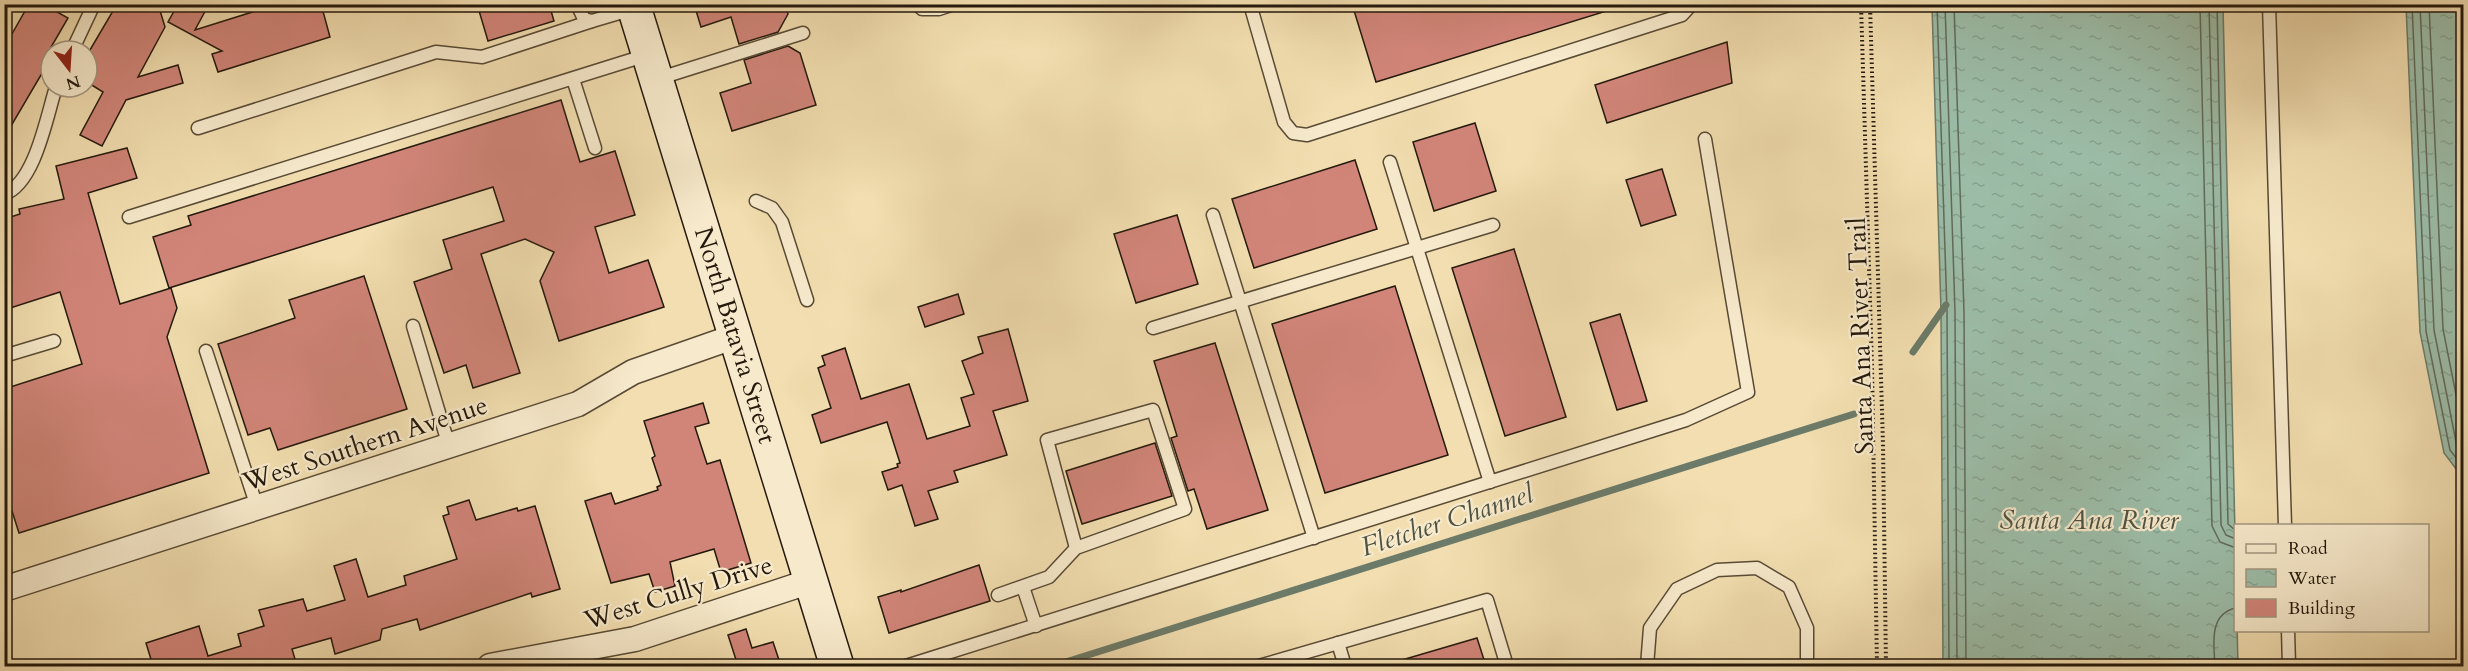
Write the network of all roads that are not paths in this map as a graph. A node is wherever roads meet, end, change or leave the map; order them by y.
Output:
1 (94, 4) edge
2 (577, 4) edge
3 (917, 4) edge
4 (954, 4) edge
5 (1250, 4) edge
6 (1692, 4) edge
7 (2269, 4) edge
8 (633, 6) edge
9 (592, 21) junction
10 (803, 33) dead end
11 (78, 39) edge
12 (652, 67) junction
13 (573, 79) junction
14 (52, 99) edge
15 (198, 128) dead end
16 (1705, 139) dead end
17 (595, 148) dead end
18 (1390, 162) dead end
19 (4, 194) edge
20 (756, 201) dead end
21 (1213, 215) dead end
22 (129, 217) dead end
23 (1493, 225) dead end
24 (1418, 248) junction
25 (807, 300) dead end
26 (1240, 302) junction
27 (413, 326) dead end
28 (1153, 328) dead end
29 (736, 336) junction
30 (54, 341) dead end
31 (206, 351) dead end
32 (4, 356) edge
33 (448, 446) junction
34 (1490, 482) junction
35 (257, 507) junction
36 (2285, 524) edge
37 (1314, 538) junction
38 (1076, 548) junction
39 (811, 581) junction
40 (1023, 587) junction
41 (4, 589) edge
42 (998, 595) dead end
43 (1036, 626) junction
44 (2288, 632) edge
45 (1338, 643) junction
46 (490, 666) edge
47 (837, 666) edge
48 (906, 666) edge
49 (1260, 666) edge
50 (1345, 666) edge
51 (1507, 666) edge
52 (1647, 666) edge
53 (1807, 666) edge
54 (2289, 666) edge

1 - 11 lane
2 - 9 lane
3 - 4 lane
5 - 6 lane
7 - 36 lane
8 - 9 lane
8 - 12 main road, North Batavia Street
9 - 15 lane
10 - 12 lane
12 - 13 lane
12 - 29 main road, North Batavia Street
13 - 17 lane
13 - 22 lane
14 - 19 lane
16 - 34 lane
18 - 24 lane
20 - 25 lane
21 - 26 lane
23 - 24 lane
24 - 26 lane
24 - 34 lane
26 - 28 lane
26 - 37 lane
27 - 33 lane
29 - 33 street, West Southern Avenue
29 - 39 main road, North Batavia Street
30 - 32 lane
31 - 35 lane
33 - 35 street, West Southern Avenue
34 - 37 lane
35 - 41 street, West Southern Avenue
37 - 43 lane
38 - 38 lane
38 - 40 lane
39 - 46 street, West Cully Drive
39 - 47 main road, North Batavia Street
40 - 42 lane
40 - 43 lane
43 - 48 lane
44 - 54 lane
45 - 49 lane
45 - 50 lane
45 - 51 lane
52 - 53 lane

